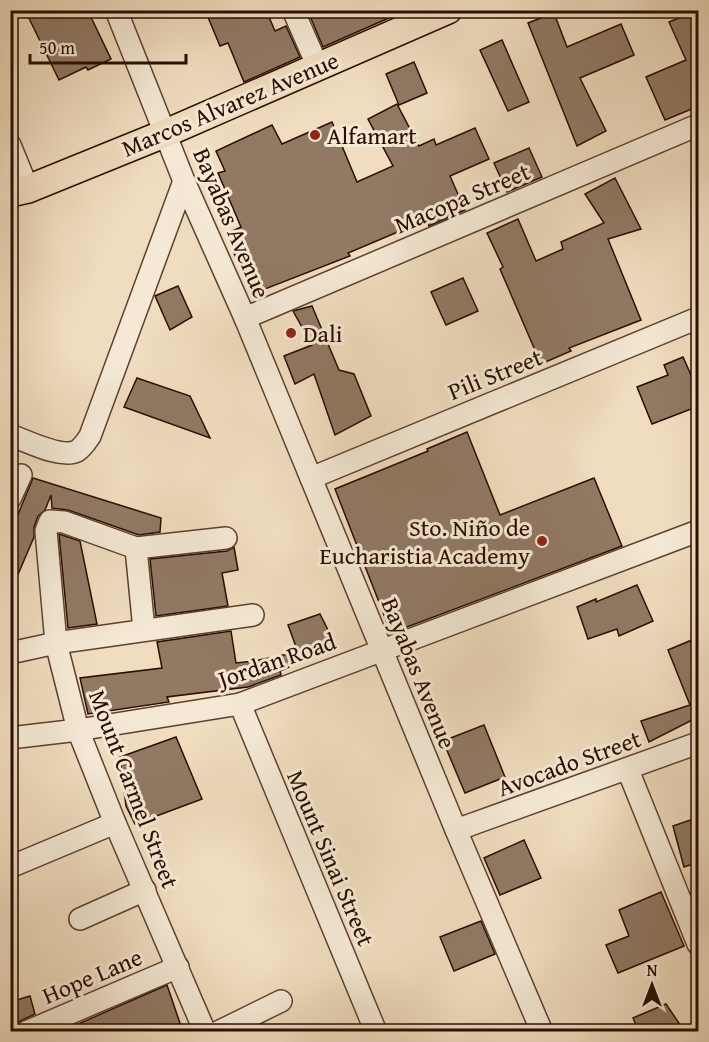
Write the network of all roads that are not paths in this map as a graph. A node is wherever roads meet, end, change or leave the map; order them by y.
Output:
1 (116, 10) edge
2 (293, 10) edge
3 (448, 10) edge
4 (318, 67) junction
5 (699, 125) edge
6 (166, 133) junction
7 (10, 145) edge
8 (184, 181) junction
9 (19, 191) edge
10 (245, 318) junction
11 (699, 318) edge
12 (10, 435) edge
13 (21, 475) dead end
14 (311, 478) junction
15 (10, 500) edge
16 (699, 531) edge
17 (226, 538) dead end
18 (136, 548) junction
19 (253, 615) dead end
20 (144, 630) junction
21 (56, 644) junction
22 (382, 649) junction
23 (10, 652) edge
24 (240, 704) junction
25 (78, 730) junction
26 (10, 738) edge
27 (699, 743) edge
28 (628, 770) junction
29 (115, 823) junction
30 (456, 830) junction
31 (10, 867) edge
32 (145, 890) junction
33 (80, 919) dead end
34 (699, 944) edge
35 (178, 967) junction
36 (281, 1001) dead end
37 (26, 1032) edge
38 (205, 1032) edge
39 (218, 1032) edge
40 (376, 1032) edge
41 (542, 1032) edge

1 - 6 street, Bayabas Avenue
2 - 4 street
3 - 4 main road, Marcos Alvarez Avenue
4 - 6 main road, Marcos Alvarez Avenue
5 - 10 street, Macopa Street
6 - 8 street, Bayabas Avenue
6 - 9 main road, Marcos Alvarez Avenue
7 - 9 street
8 - 10 street, Bayabas Avenue
8 - 12 street
10 - 14 street, Bayabas Avenue
11 - 14 street, Pili Street
13 - 15 street
14 - 22 street, Bayabas Avenue
16 - 22 street, Jordan Road
17 - 18 street
18 - 20 street
18 - 21 street, Mount Carmel Street
19 - 20 street
20 - 21 street
21 - 23 street
21 - 25 street, Mount Carmel Street
22 - 24 street, Jordan Road
22 - 30 street, Bayabas Avenue
24 - 25 street, Jordan Road
24 - 40 street, Mount Sinai Street
25 - 26 street, Jordan Road
25 - 29 street, Mount Carmel Street
27 - 28 street, Avocado Street
28 - 30 street, Avocado Street
28 - 34 street
29 - 31 street
29 - 32 street, Mount Carmel Street
30 - 41 street, Bayabas Avenue
32 - 33 street
32 - 35 street, Mount Carmel Street
35 - 37 street, Hope Lane
35 - 38 street, Mount Carmel Street
36 - 39 street

